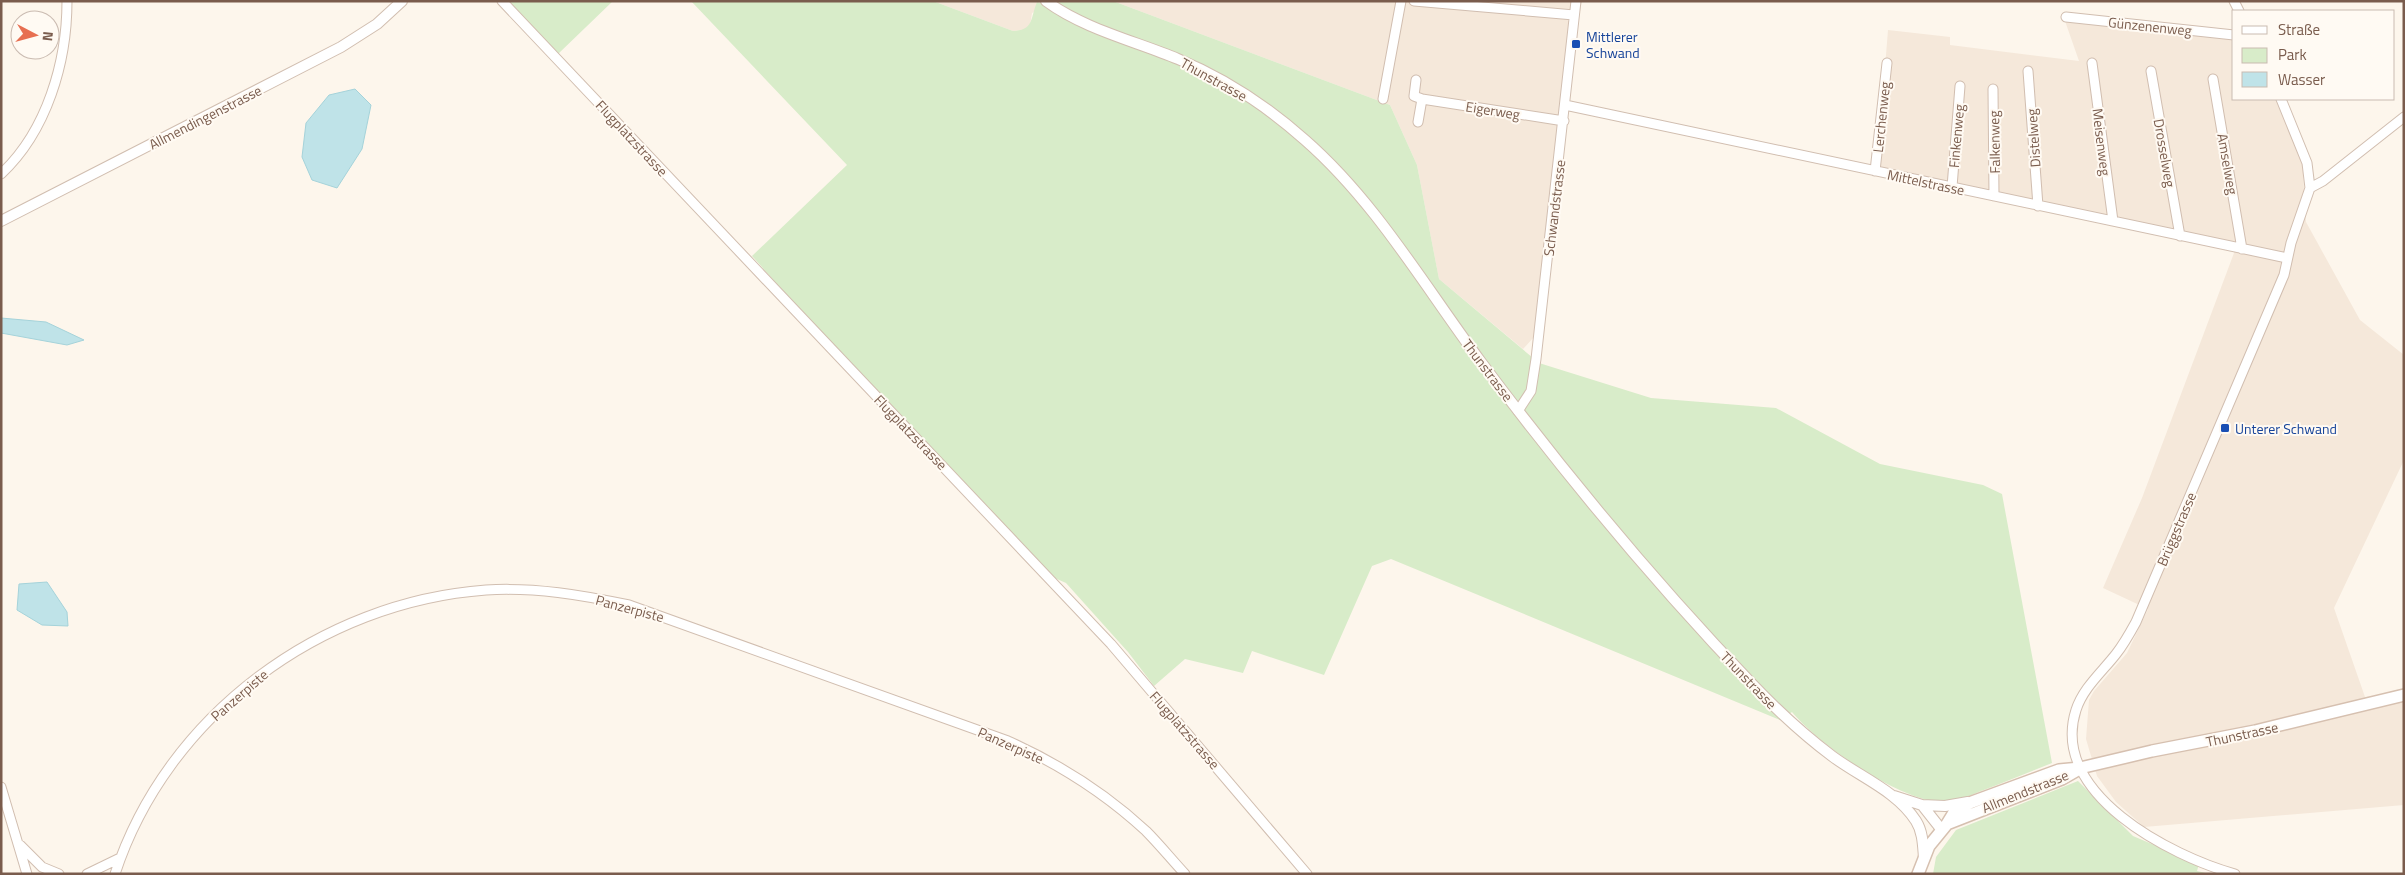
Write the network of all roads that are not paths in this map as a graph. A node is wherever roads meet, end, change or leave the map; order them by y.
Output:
1 (67, 1) edge
2 (402, 1) edge
3 (502, 1) edge
4 (1046, 1) edge
5 (1401, 1) edge
6 (1414, 1) edge
7 (1576, 1) edge
8 (1574, 14) junction
9 (2066, 17) dead end
10 (2232, 35) edge
11 (1887, 63) dead end
12 (2092, 63) dead end
13 (2028, 71) dead end
14 (2151, 71) dead end
15 (2213, 79) dead end
16 (1416, 80) dead end
17 (1960, 86) dead end
18 (1993, 89) dead end
19 (1383, 99) dead end
20 (1422, 99) junction
21 (2281, 100) edge
22 (1565, 106) junction
23 (2404, 117) edge
24 (1564, 120) junction
25 (1418, 122) dead end
26 (1875, 171) junction
27 (1, 174) edge
28 (1952, 187) junction
29 (2310, 188) junction
30 (1994, 196) junction
31 (2038, 206) junction
32 (1, 221) edge
33 (2112, 221) junction
34 (2180, 236) junction
35 (2242, 249) junction
36 (2287, 258) junction
37 (1518, 411) junction
38 (2404, 695) edge
39 (2080, 768) junction
40 (1, 787) edge
41 (1893, 796) junction
42 (1972, 802) junction
43 (1922, 805) junction
44 (1905, 808) junction
45 (1944, 826) junction
46 (18, 843) junction
47 (120, 858) junction
48 (1924, 858) junction
49 (1919, 873) edge
50 (27, 874) edge
51 (59, 874) edge
52 (87, 874) edge
53 (115, 874) edge
54 (1185, 874) edge
55 (1307, 874) edge
56 (2235, 874) edge

1 - 27 street
2 - 32 street, Allmendingenstrasse
3 - 55 street, Flugplatzstrasse
4 - 37 street, Thunstrasse
5 - 19 street
6 - 8 street
7 - 8 street, Schwandstrasse
8 - 22 street, Schwandstrasse
9 - 10 street, Günzenenweg
11 - 26 street, Lerchenweg
12 - 33 street, Meisenweg
13 - 31 street, Distelweg
14 - 34 street, Drosselweg
15 - 35 street, Amselweg
16 - 20 street
17 - 28 street, Finkenweg
18 - 30 street, Falkenweg
20 - 24 street, Eigerweg
20 - 25 street
21 - 29 street, Brüggstrasse
22 - 24 street, Schwandstrasse
22 - 26 street, Mittelstrasse
23 - 29 street
24 - 37 street, Schwandstrasse
26 - 28 street, Mittelstrasse
28 - 30 street, Mittelstrasse
29 - 36 street, Brüggstrasse
30 - 31 street, Mittelstrasse
31 - 33 street, Mittelstrasse
33 - 34 street, Mittelstrasse
34 - 35 street, Mittelstrasse
35 - 36 street, Mittelstrasse
36 - 39 street, Brüggstrasse
37 - 41 street, Thunstrasse
38 - 39 main road, Thunstrasse
39 - 42 main road, Allmendstrasse
39 - 45 main road, Allmendstrasse
39 - 56 street, Brüggstrasse
40 - 46 street
41 - 43 street, Thunstrasse
41 - 44 street, Thunstrasse
42 - 43 street, Thunstrasse
42 - 45 main road
43 - 45 street
44 - 45 street, Thunstrasse
44 - 48 street, Thunstrasse
45 - 48 main road
46 - 50 street
46 - 51 street
47 - 52 street
47 - 53 street, Panzerpiste
47 - 54 street, Panzerpiste
48 - 49 main road

